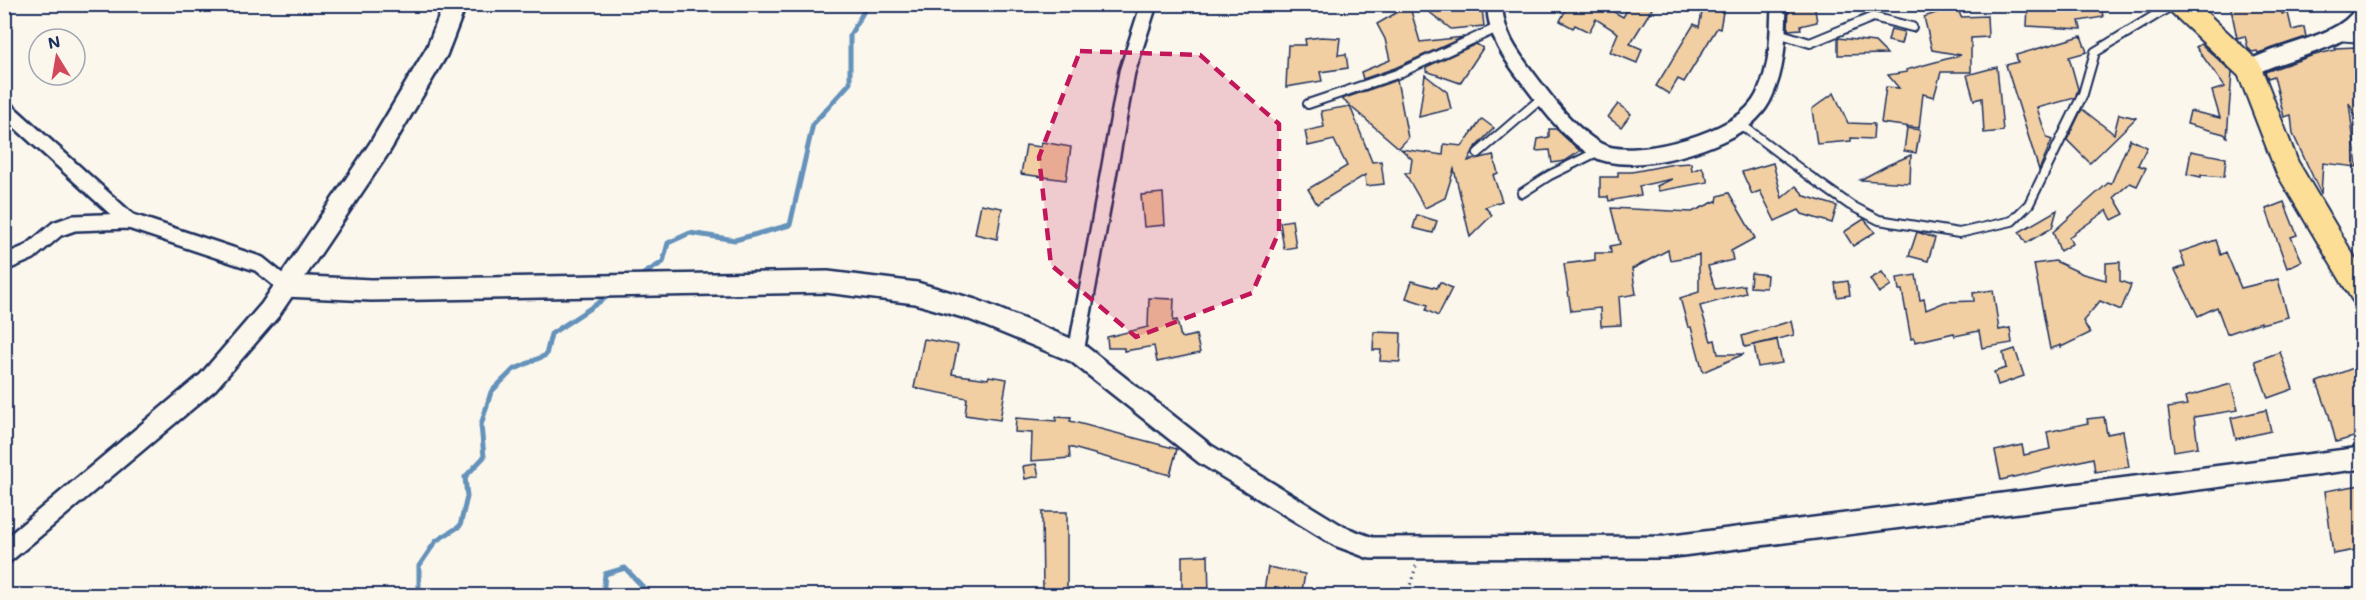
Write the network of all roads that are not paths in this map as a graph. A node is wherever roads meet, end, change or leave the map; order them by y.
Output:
1 (455, 4) edge
2 (1149, 4) edge
3 (1495, 4) edge
4 (1779, 4) edge
5 (2175, 4) edge
6 (2180, 4) edge
7 (2361, 12) edge
8 (1912, 27) dead end
9 (1497, 28) junction
10 (1778, 33) junction
11 (2336, 36) junction
12 (2361, 38) edge
13 (2249, 69) junction
14 (1543, 97) junction
15 (1308, 104) dead end
16 (4, 108) edge
17 (1739, 123) junction
18 (1599, 151) junction
19 (1478, 153) dead end
20 (1522, 193) dead end
21 (129, 221) junction
22 (4, 263) edge
23 (286, 286) junction
24 (2361, 293) edge
25 (1076, 352) junction
26 (2361, 458) edge
27 (4, 553) edge

1 - 23 street
2 - 25 street
3 - 9 street
4 - 10 street
5 - 17 lane
6 - 13 main road
7 - 11 street
8 - 10 lane
9 - 14 street
9 - 15 lane
10 - 17 street
11 - 12 lane
11 - 13 street
13 - 24 main road
14 - 18 street
14 - 19 lane
16 - 21 street
17 - 18 street
18 - 20 lane
21 - 22 street
21 - 23 street
23 - 25 street
23 - 27 street
25 - 26 street

